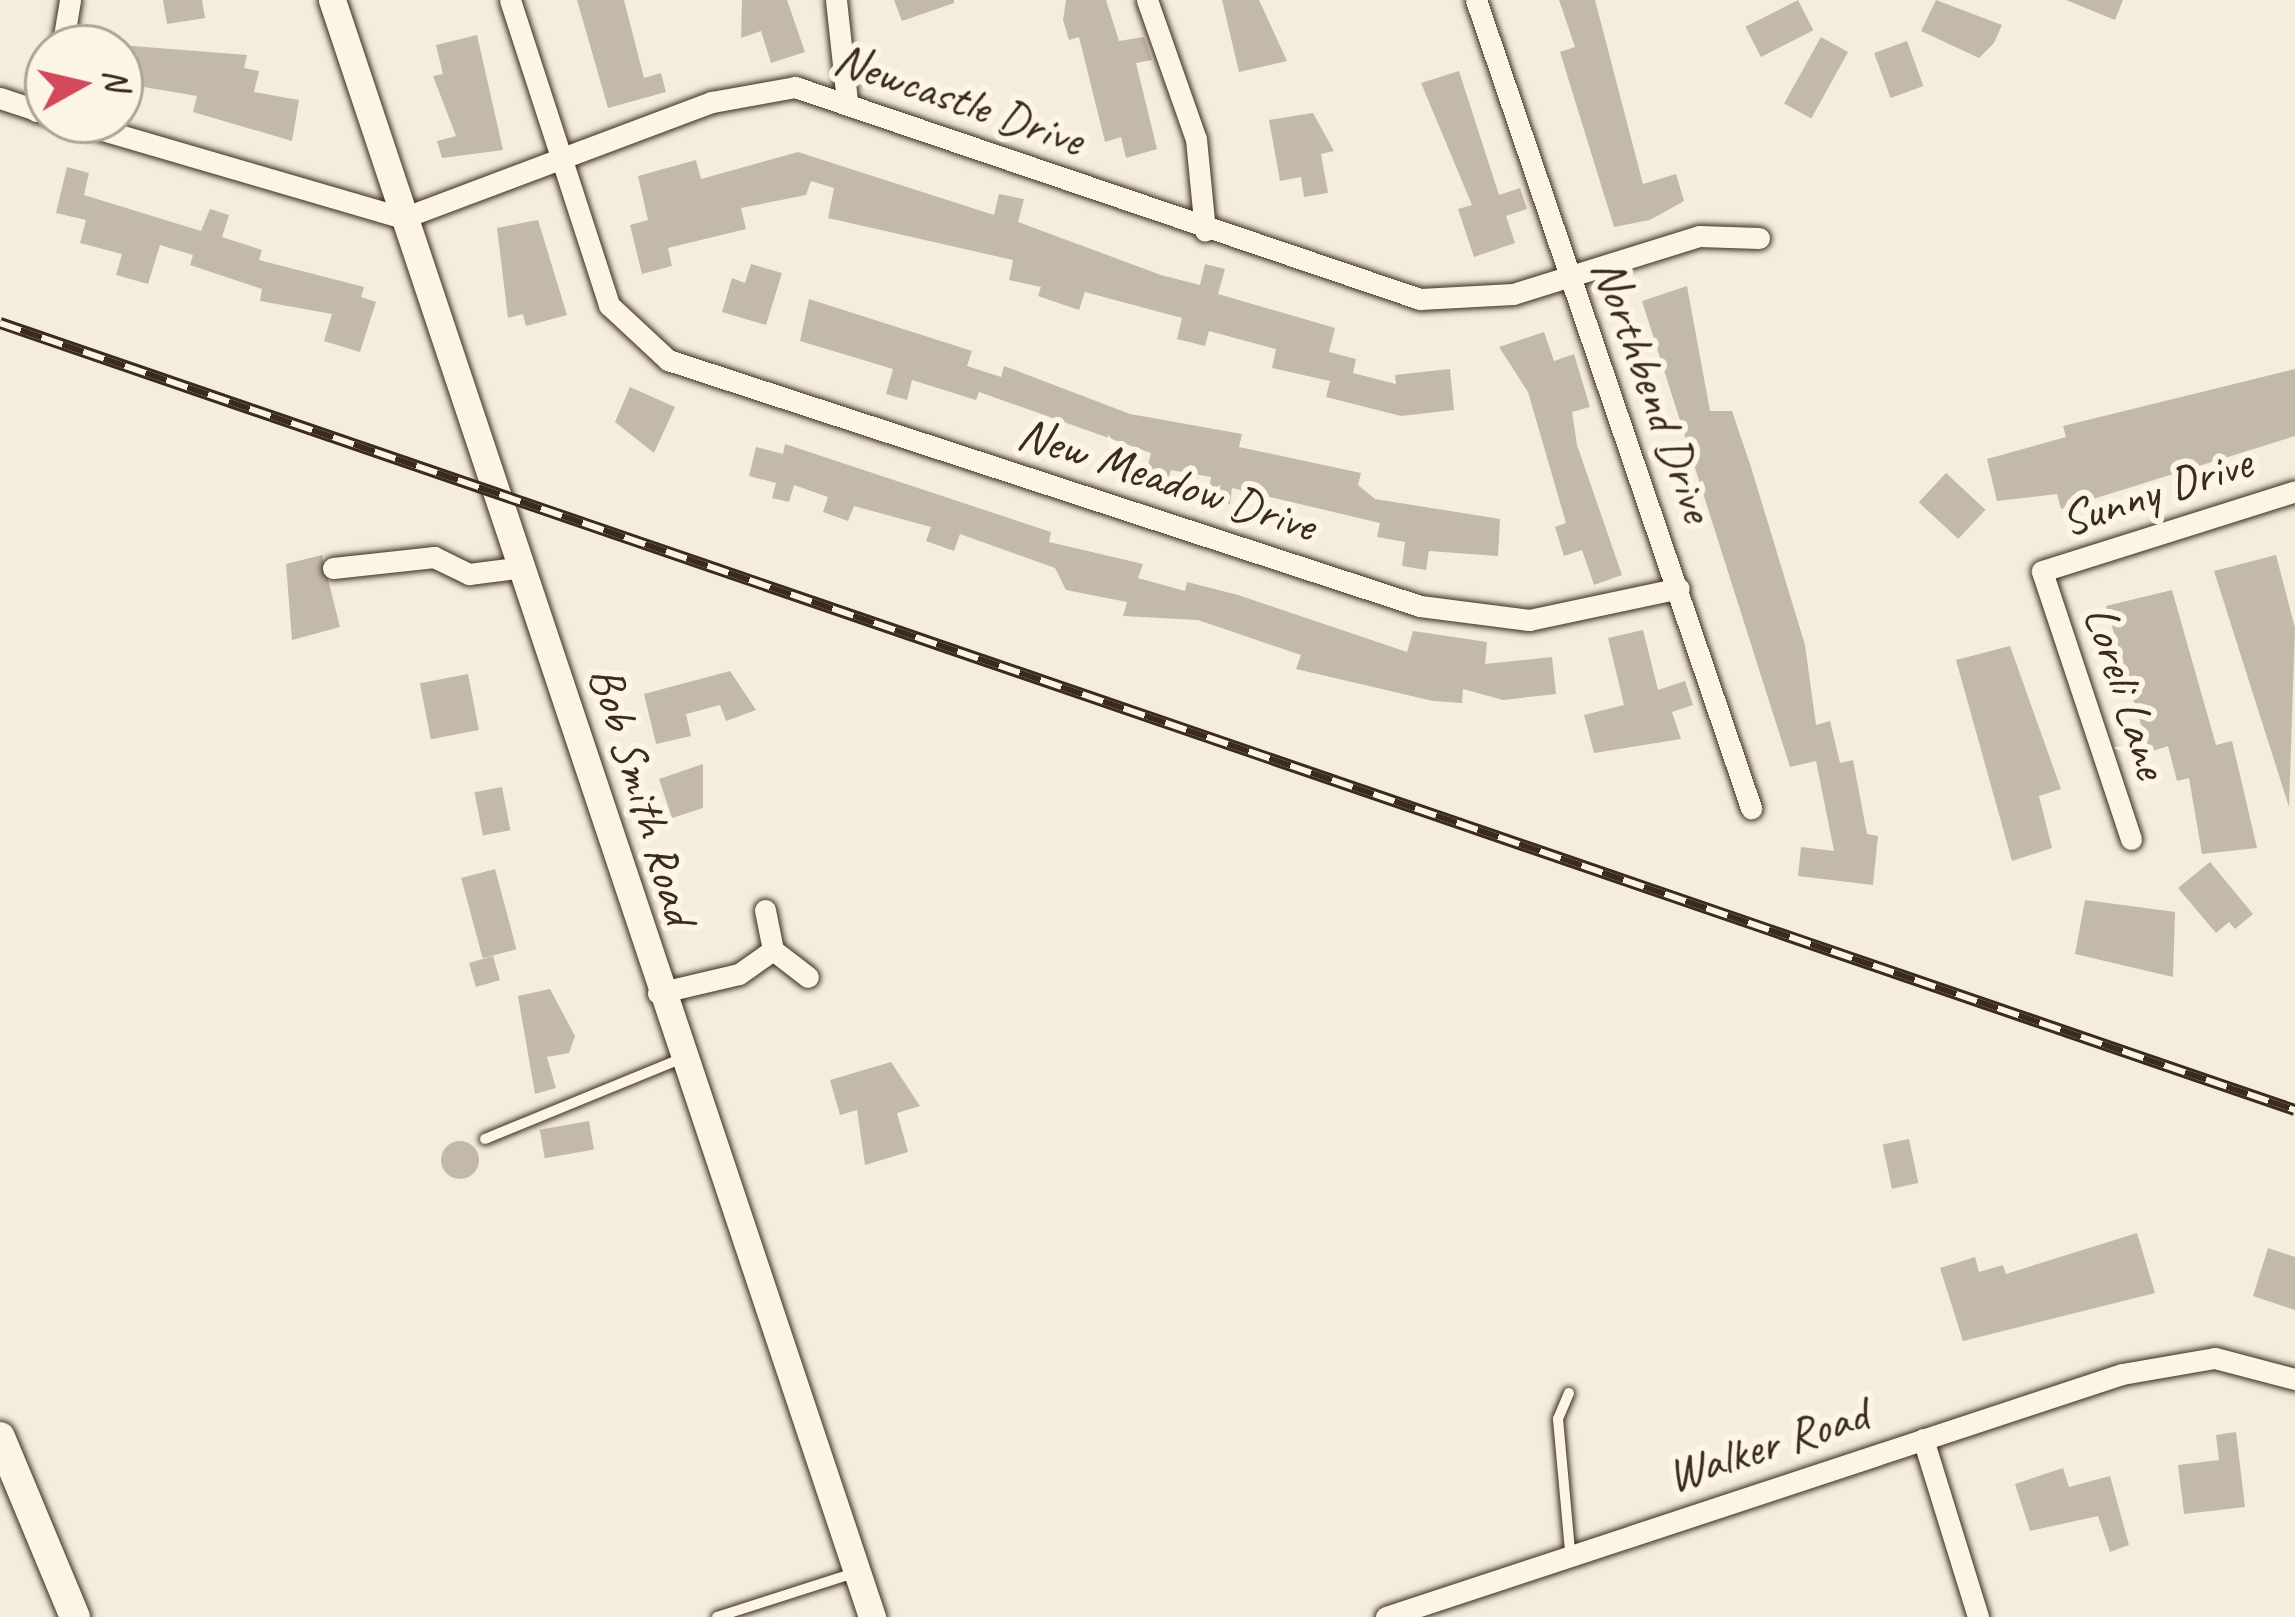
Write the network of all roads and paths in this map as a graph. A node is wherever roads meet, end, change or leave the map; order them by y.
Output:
1 (332, 0) edge
2 (511, 0) edge
3 (836, 0) edge
4 (1147, 0) edge
5 (1475, 0) edge
6 (847, 100) junction
7 (144, 142) edge
8 (561, 157) junction
9 (404, 218) junction
10 (1204, 231) junction
11 (1759, 238) dead end
12 (1568, 277) junction
13 (2295, 490) edge
14 (524, 567) junction
15 (333, 568) dead end
16 (2042, 571) joint
17 (1679, 588) junction
18 (1751, 808) dead end
19 (2131, 839) dead end
20 (765, 910) dead end
21 (773, 950) junction
22 (808, 977) dead end
23 (658, 993) junction
24 (680, 1059) junction
25 (485, 1139) dead end
26 (2295, 1378) edge
27 (1569, 1393) dead end
28 (0, 1437) edge
29 (1923, 1439) junction
30 (1570, 1552) junction
31 (857, 1572) junction
32 (75, 1617) edge
33 (717, 1617) edge
34 (872, 1617) edge
35 (1386, 1617) edge
36 (1978, 1617) edge

1 - 9 street, Bob Smith Road
2 - 8 street
3 - 6 street
4 - 10 street
5 - 12 street, Northbend Drive
6 - 8 street, Newcastle Drive
6 - 10 street, Newcastle Drive
7 - 9 street
8 - 9 street, Newcastle Drive
8 - 17 street, New Meadow Drive
9 - 14 street, Bob Smith Road
10 - 12 street, Newcastle Drive
11 - 12 street, Newcastle Drive
12 - 17 street, Northbend Drive
13 - 16 street, Sunny Drive
14 - 15 street
14 - 23 street, Bob Smith Road
16 - 19 street, Loreli Lane
17 - 18 street, Northbend Drive
20 - 21 street
21 - 22 street
21 - 23 street
23 - 24 street, Bob Smith Road
24 - 25 lane
24 - 31 street, Bob Smith Road
26 - 29 street, Walker Road
27 - 30 lane
28 - 32 main road
29 - 30 street, Walker Road
29 - 36 street
30 - 35 street, Walker Road
31 - 33 lane
31 - 34 street, Bob Smith Road

